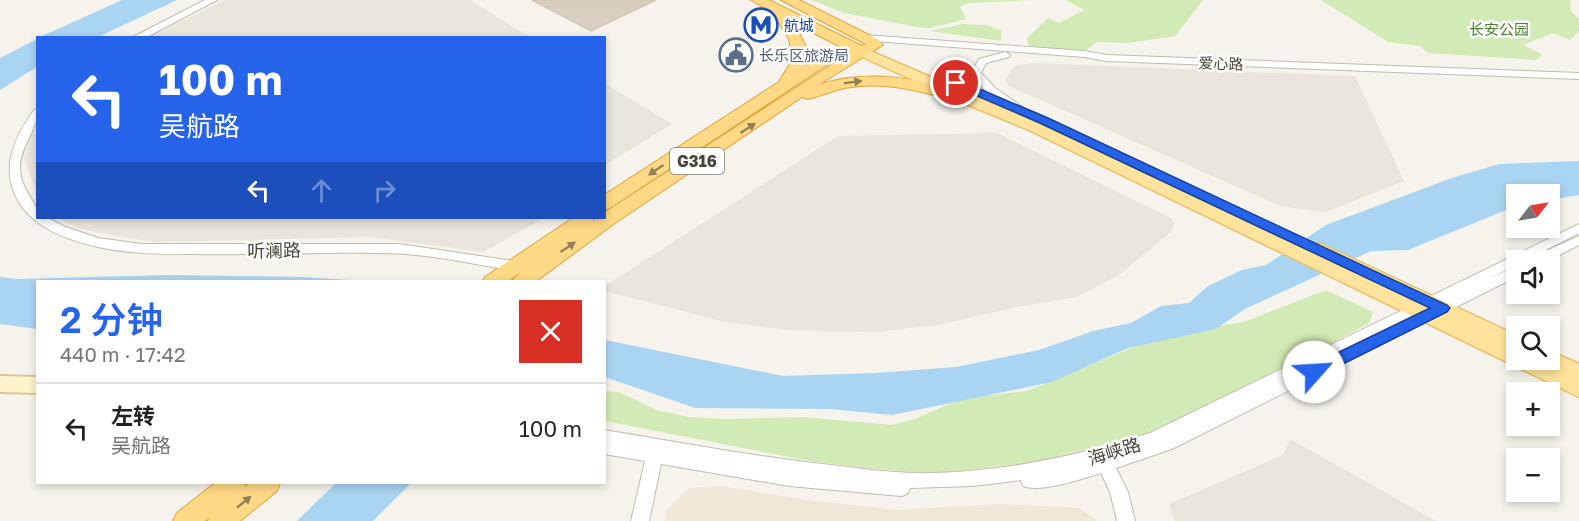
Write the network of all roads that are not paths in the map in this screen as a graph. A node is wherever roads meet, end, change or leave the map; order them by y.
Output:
1 (213, 0) edge
2 (758, 0) edge
3 (788, 0) edge
4 (773, 8) junction
5 (822, 17) junction
6 (808, 26) junction
7 (140, 36) edge
8 (863, 45) junction
9 (1005, 55) junction
10 (1107, 58) junction
11 (1579, 76) edge
12 (931, 78) junction
13 (782, 86) junction
14 (962, 98) junction
15 (778, 107) junction
16 (1023, 112) junction
17 (36, 115) edge
18 (606, 203) edge
19 (36, 215) edge
20 (41, 219) edge
21 (584, 219) edge
22 (1579, 228) edge
23 (1579, 240) edge
24 (1285, 241) junction
25 (1559, 250) edge
26 (517, 274) edge
27 (1506, 275) edge
28 (498, 280) edge
29 (1429, 309) junction
30 (1506, 340) edge
31 (1506, 352) edge
32 (1560, 364) edge
33 (1540, 370) edge
34 (1579, 373) edge
35 (0, 384) edge
36 (36, 385) edge
37 (1579, 389) edge
38 (0, 395) edge
39 (36, 396) edge
40 (606, 437) edge
41 (606, 447) edge
42 (655, 451) junction
43 (1104, 461) junction
44 (211, 484) edge
45 (233, 484) edge
46 (266, 484) edge
47 (202, 517) edge
48 (640, 521) edge
49 (1126, 521) edge

1 - 7 street
2 - 4 highway
3 - 5 highway
4 - 6 highway
4 - 13 highway
5 - 6 highway
5 - 8 highway
6 - 8 highway
8 - 9 street
8 - 10 street, 爱心路
8 - 12 main road
8 - 13 highway, G316
8 - 15 highway, G316
9 - 10 street
9 - 16 street
10 - 11 street, 爱心路
12 - 14 main road
12 - 16 main road
13 -> 18 highway, G316
15 -> 14 highway
14 - 24 main road
26 -> 15 highway, G316
16 - 24 main road
17 - 19 street, 听澜路
20 - 26 street, 听澜路
21 - 26 highway, G316
22 - 29 street, 海峡路
23 - 25 street
24 - 29 main road
26 - 28 highway, G316
27 - 29 street, 海峡路
29 - 30 main road
29 - 31 main road
29 - 43 street, 海峡路
32 - 34 main road
33 - 37 main road
35 - 36 main road
38 - 39 main road
40 - 42 street, 海峡路
41 - 42 street, 海峡路
42 - 43 street, 海峡路
42 - 48 street
43 - 49 street
44 - 47 highway
45 - 47 highway
47 -> 46 highway

